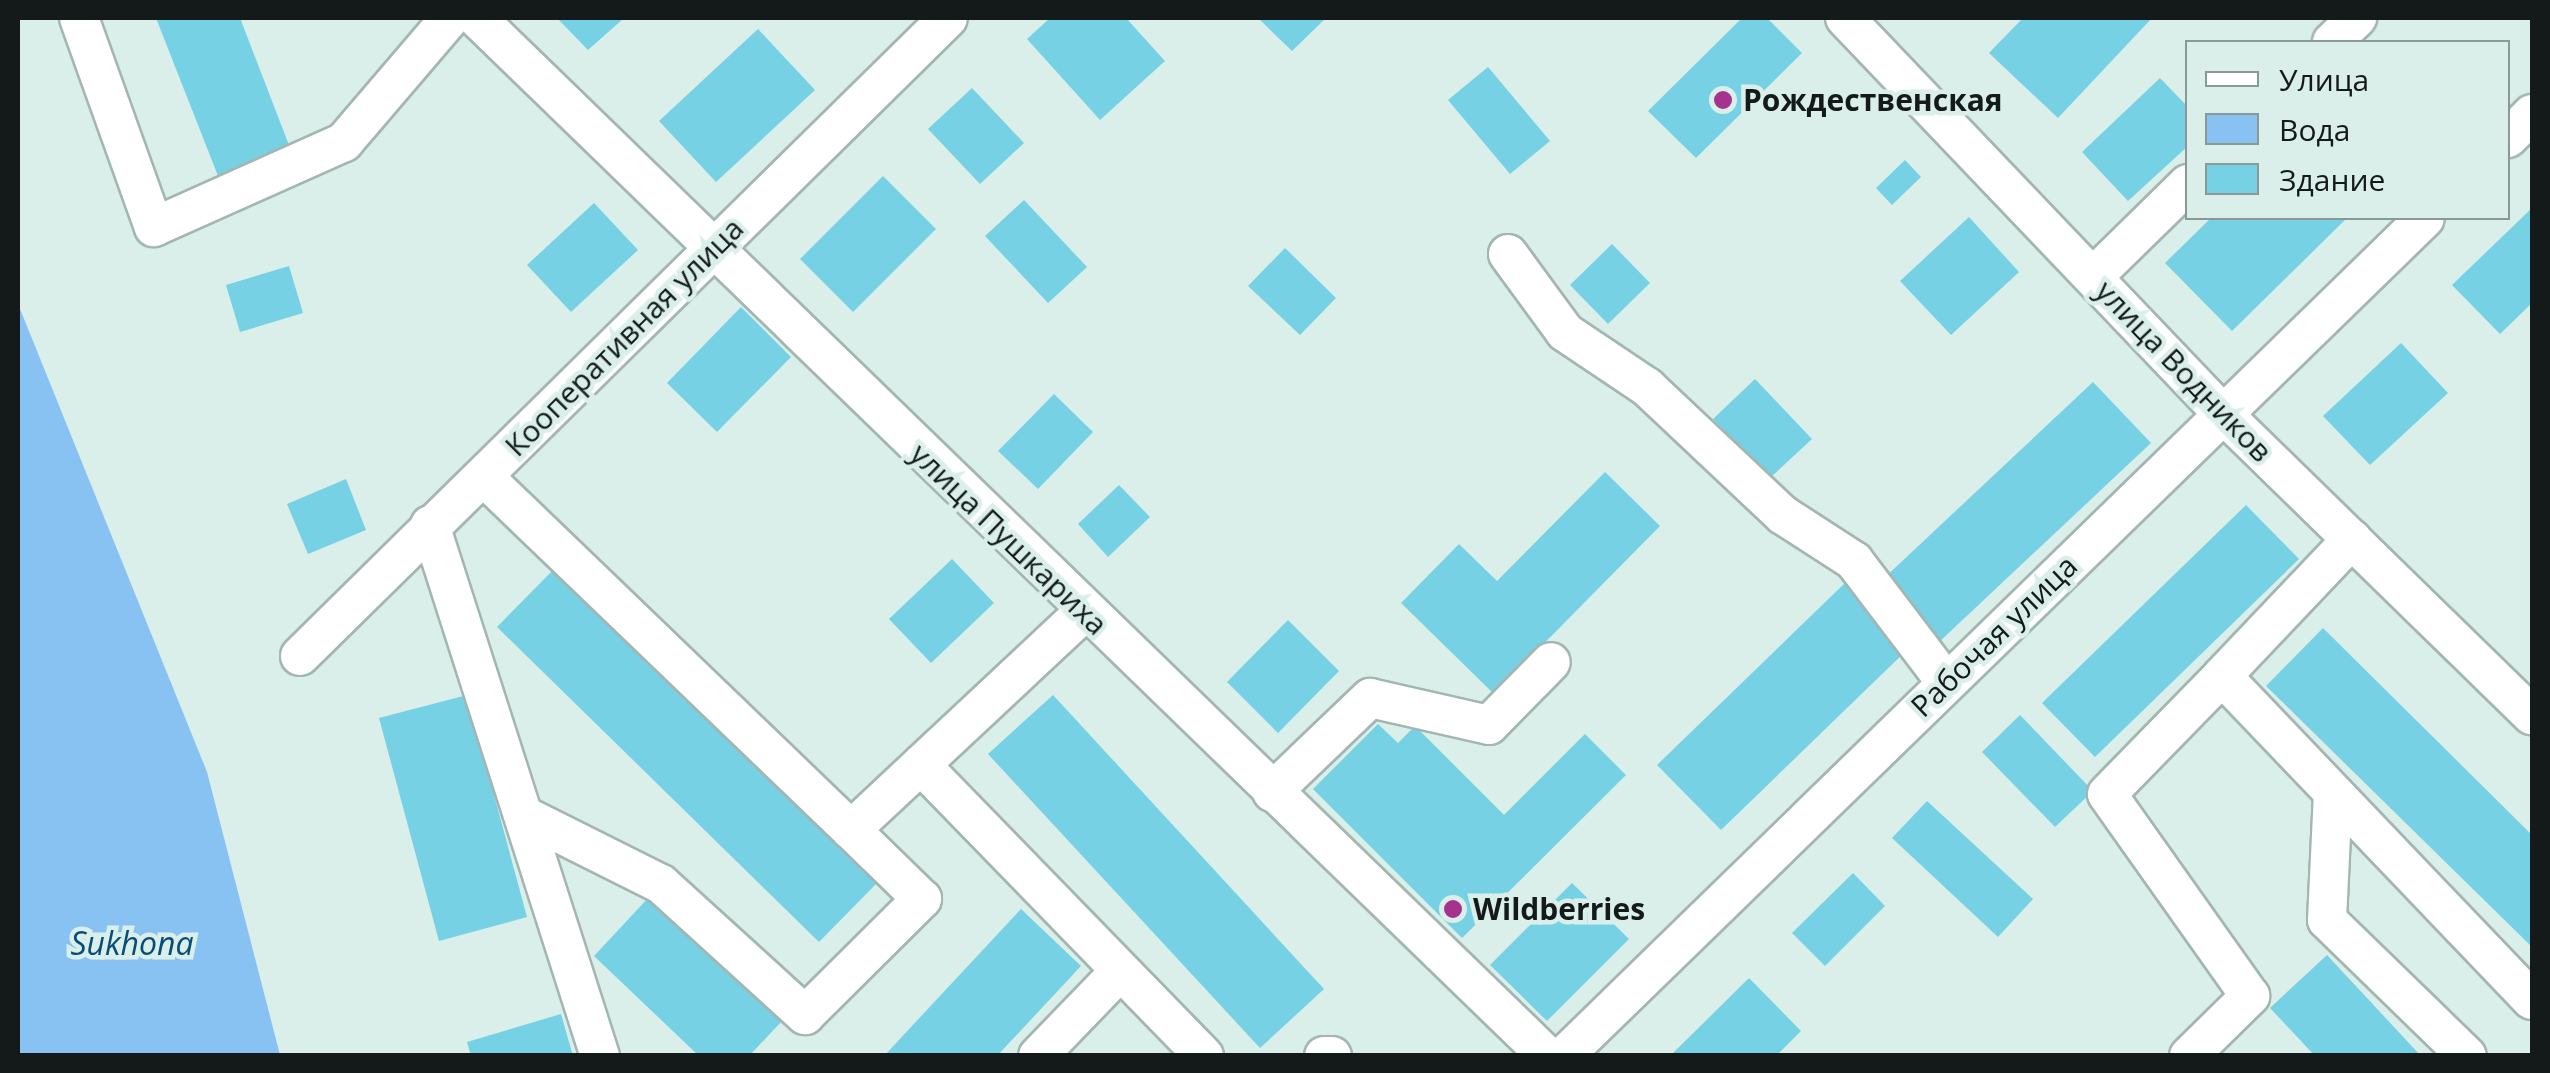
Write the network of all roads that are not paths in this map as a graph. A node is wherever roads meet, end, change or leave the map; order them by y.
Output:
1 (79, 18) edge
2 (450, 18) edge
3 (477, 18) edge
4 (948, 18) edge
5 (1845, 18) edge
6 (2357, 18) edge
7 (2334, 40) edge
8 (2532, 114) edge
9 (2510, 136) edge
10 (2185, 187) edge
11 (2423, 220) edge
12 (712, 249) junction
13 (1508, 254) dead end
14 (2092, 277) junction
15 (2222, 413) junction
16 (484, 477) junction
17 (430, 525) junction
18 (2352, 539) junction
19 (1084, 612) junction
20 (300, 656) dead end
21 (1551, 662) dead end
22 (2222, 676) junction
23 (1946, 682) junction
24 (2532, 715) edge
25 (921, 765) junction
26 (1272, 792) junction
27 (2333, 793) junction
28 (525, 816) junction
29 (851, 830) junction
30 (1118, 972) junction
31 (2532, 1000) edge
32 (600, 1056) edge
33 (1038, 1056) edge
34 (1204, 1056) edge
35 (1324, 1056) edge
36 (1332, 1056) edge
37 (1547, 1056) edge
38 (1564, 1056) edge
39 (2189, 1056) edge
40 (2466, 1056) edge

1 - 2 street
3 - 12 street, улица Пушкариха
4 - 12 street, Кооперативная улица
5 - 14 street, улица Водников
6 - 7 street
8 - 9 street
10 - 14 street
11 - 15 street, Рабочая улица
12 - 16 street, Кооперативная улица
12 - 19 street, улица Пушкариха
13 - 23 street
14 - 15 street, улица Водников
15 - 18 street, улица Водников
15 - 23 street, Рабочая улица
16 - 17 street, Кооперативная улица
16 - 29 street
17 - 20 street, Кооперативная улица
17 - 28 street
18 - 22 street
18 - 24 street, улица Водников
19 - 25 street
19 - 26 street, улица Пушкариха
21 - 26 street
22 - 27 street
22 - 39 street
23 - 38 street, Рабочая улица
25 - 29 street
25 - 30 street
26 - 37 street, улица Пушкариха
27 - 31 street
27 - 40 street
28 - 29 street
28 - 32 street
30 - 33 street
30 - 34 street
35 - 36 street

